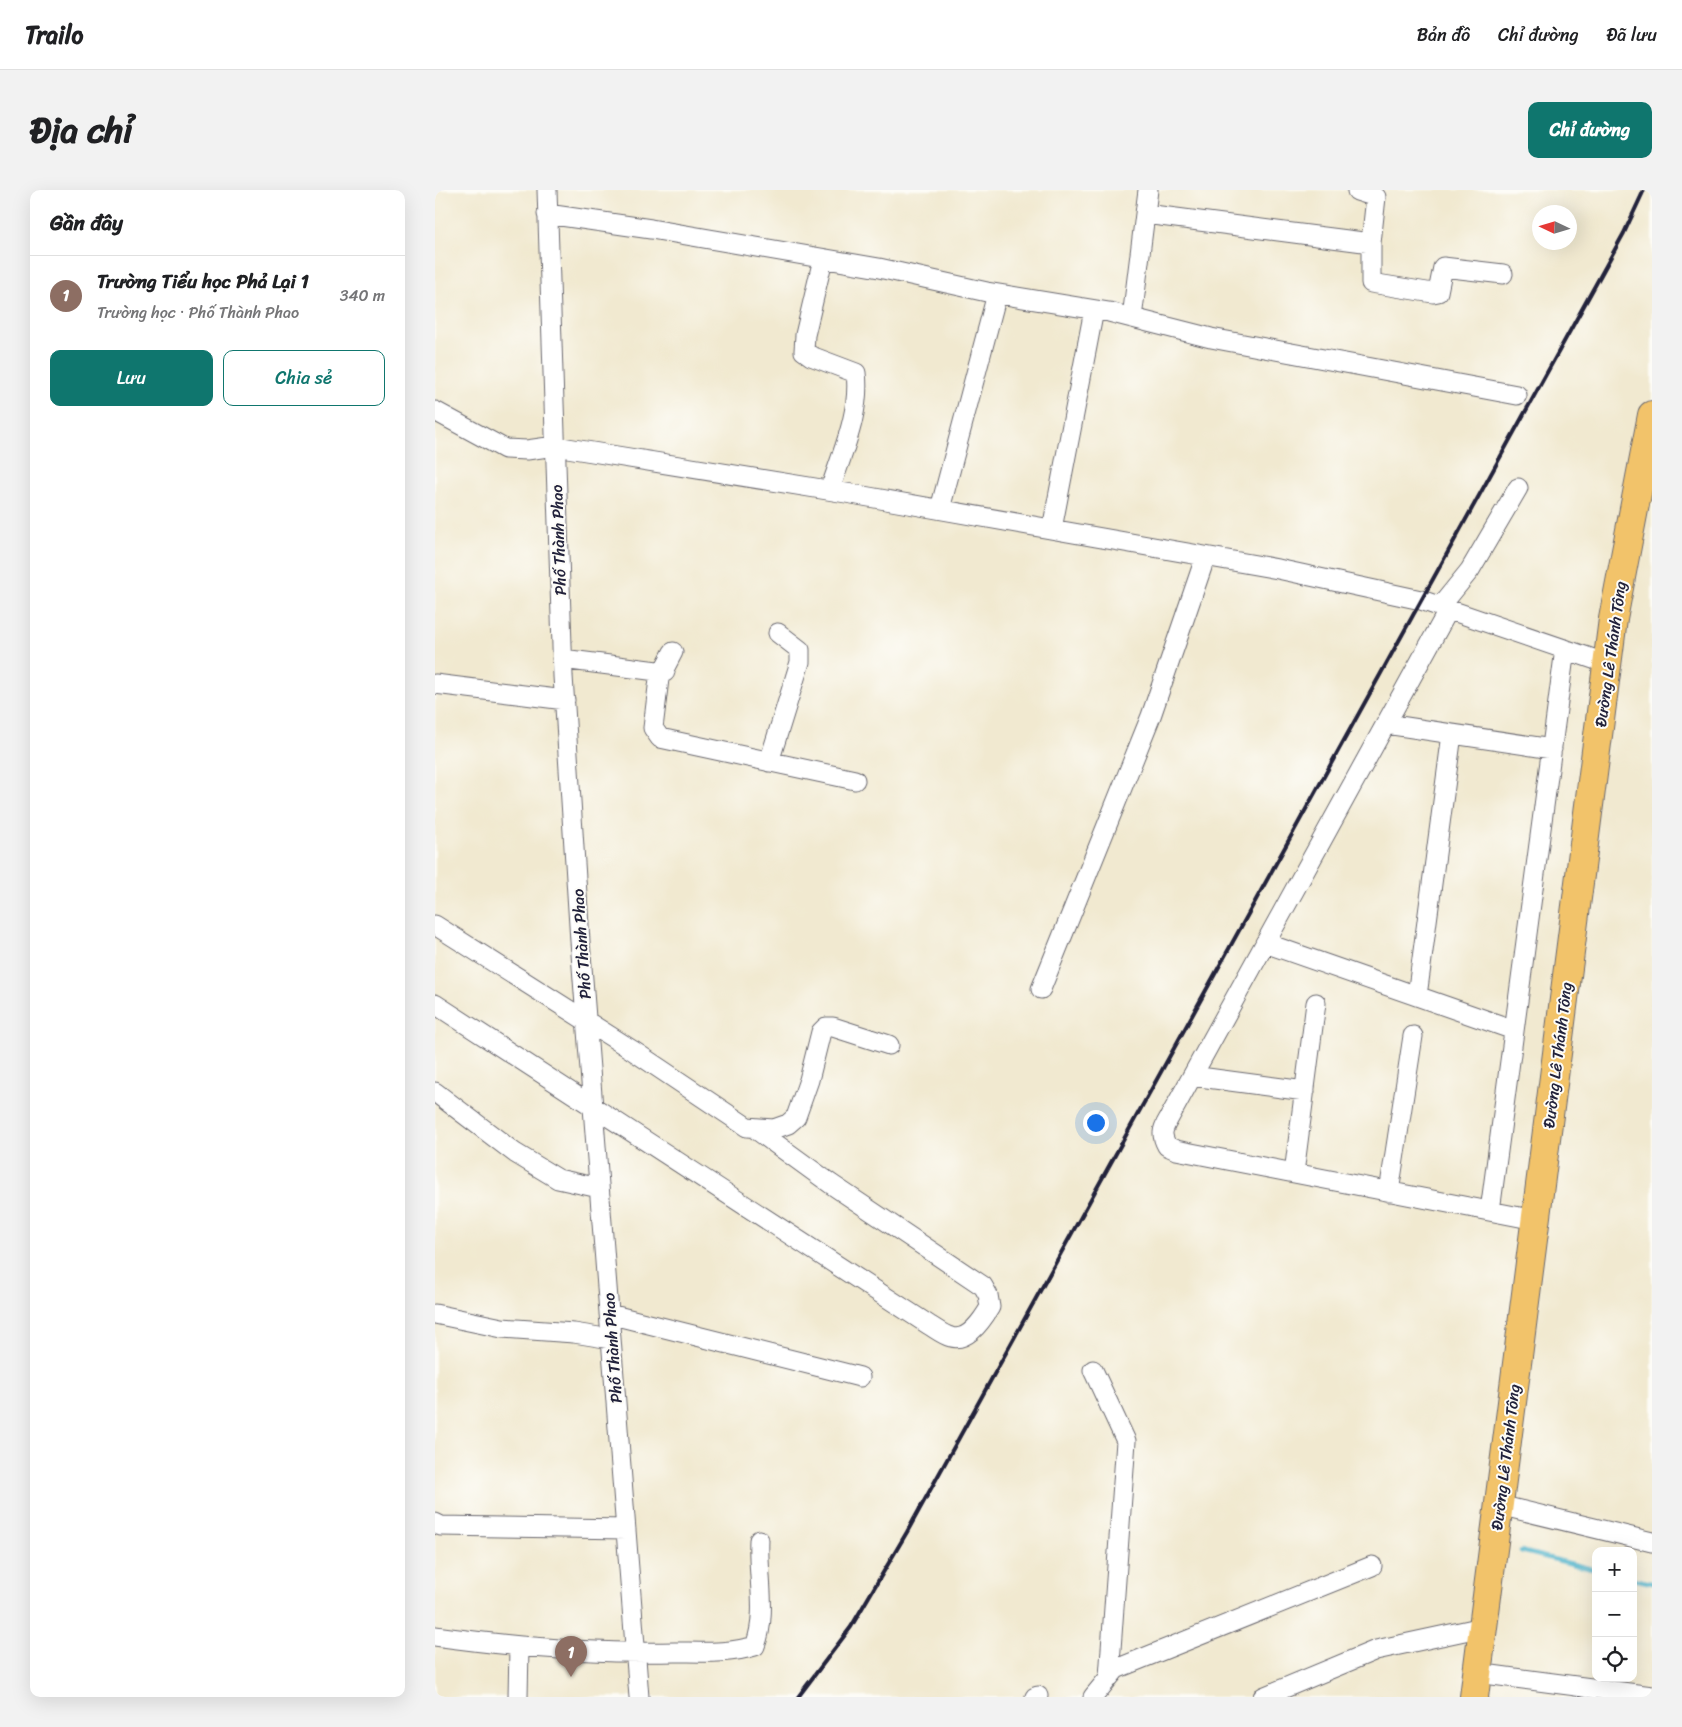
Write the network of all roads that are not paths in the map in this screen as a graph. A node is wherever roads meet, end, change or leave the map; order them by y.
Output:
1 (547, 190) edge
2 (1148, 190) edge
3 (1357, 192) dead end
4 (547, 214) junction
5 (1145, 214) junction
6 (1371, 243) junction
7 (823, 259) junction
8 (1503, 274) dead end
9 (997, 294) junction
10 (1094, 310) junction
11 (1132, 318) junction
12 (1517, 395) dead end
13 (435, 411) edge
14 (1652, 415) edge
15 (555, 446) junction
16 (1518, 488) dead end
17 (830, 490) junction
18 (940, 509) junction
19 (1052, 529) junction
20 (1203, 556) junction
21 (1444, 608) junction
22 (778, 633) dead end
23 (1565, 650) junction
24 (673, 652) dead end
25 (562, 660) junction
26 (1607, 664) junction
27 (665, 672) junction
28 (435, 684) edge
29 (565, 700) junction
30 (1386, 724) junction
31 (1453, 734) junction
32 (1552, 749) junction
33 (769, 762) junction
34 (855, 780) dead end
35 (435, 924) edge
36 (1265, 943) junction
37 (1041, 989) dead end
38 (1417, 996) junction
39 (1316, 1003) dead end
40 (435, 1004) edge
41 (587, 1026) junction
42 (1515, 1030) junction
43 (1413, 1036) dead end
44 (889, 1045) dead end
45 (1192, 1076) junction
46 (1305, 1091) junction
47 (435, 1092) edge
48 (593, 1101) junction
49 (754, 1128) junction
50 (1294, 1173) junction
51 (599, 1188) junction
52 (1389, 1192) junction
53 (1490, 1212) junction
54 (1535, 1220) junction
55 (435, 1314) edge
56 (609, 1314) junction
57 (611, 1339) junction
58 (1093, 1370) dead end
59 (860, 1377) dead end
60 (1499, 1505) junction
61 (435, 1524) edge
62 (626, 1529) junction
63 (759, 1540) dead end
64 (1652, 1542) edge
65 (1372, 1566) dead end
66 (1483, 1627) junction
67 (435, 1636) edge
68 (519, 1648) junction
69 (635, 1653) junction
70 (1109, 1678) junction
71 (1475, 1685) edge
72 (1652, 1696) edge
73 (518, 1697) edge
74 (639, 1697) edge
75 (1093, 1697) edge
76 (1263, 1697) edge

1 - 4 street, Phố Thành Phao
2 - 5 street
3 - 6 street
4 - 7 street
4 - 15 street, Phố Thành Phao
5 - 6 street
5 - 11 street
6 - 8 street
7 - 9 street
7 - 17 street
9 - 10 street
9 - 18 street
10 - 11 street
10 - 19 street
11 - 12 street
13 - 15 street
14 - 26 highway, Đường Lê Thánh Tông
15 - 17 street
15 - 25 street, Phố Thành Phao
16 - 21 street
17 - 18 street
18 - 19 street
19 - 20 street
20 - 21 street
20 - 37 street
21 - 23 street
21 - 30 street
22 - 33 street
23 - 26 street
23 - 32 street
24 - 27 street
25 - 27 street
25 - 29 street, Phố Thành Phao
26 - 54 highway, Đường Lê Thánh Tông
27 - 33 street
28 - 29 street
29 - 41 street, Phố Thành Phao
30 - 31 street
30 - 36 street
31 - 32 street
31 - 38 street
32 - 42 street
33 - 34 street
35 - 41 street
36 - 38 street
36 - 45 street
38 - 42 street
39 - 46 street
40 - 48 street
41 - 48 street, Phố Thành Phao
41 - 49 street
42 - 53 street
43 - 52 street
44 - 49 street
45 - 46 street
45 - 50 street
46 - 50 street
47 - 51 street
48 - 49 street
48 - 51 street, Phố Thành Phao
50 - 52 street
51 - 56 street, Phố Thành Phao
52 - 53 street
53 - 54 street
54 - 60 highway, Đường Lê Thánh Tông
55 - 57 street
56 - 57 street, Phố Thành Phao
56 - 59 street
57 - 62 street, Phố Thành Phao
58 - 70 street
60 - 64 street
60 - 66 highway, Đường Lê Thánh Tông
61 - 62 street
62 - 69 street, Phố Thành Phao
63 - 69 street
65 - 70 street
66 - 71 highway, Đường Lê Thánh Tông
66 - 76 street
67 - 68 street
68 - 69 street
68 - 73 street
69 - 74 street, Phố Thành Phao
70 - 75 street
71 - 72 street

